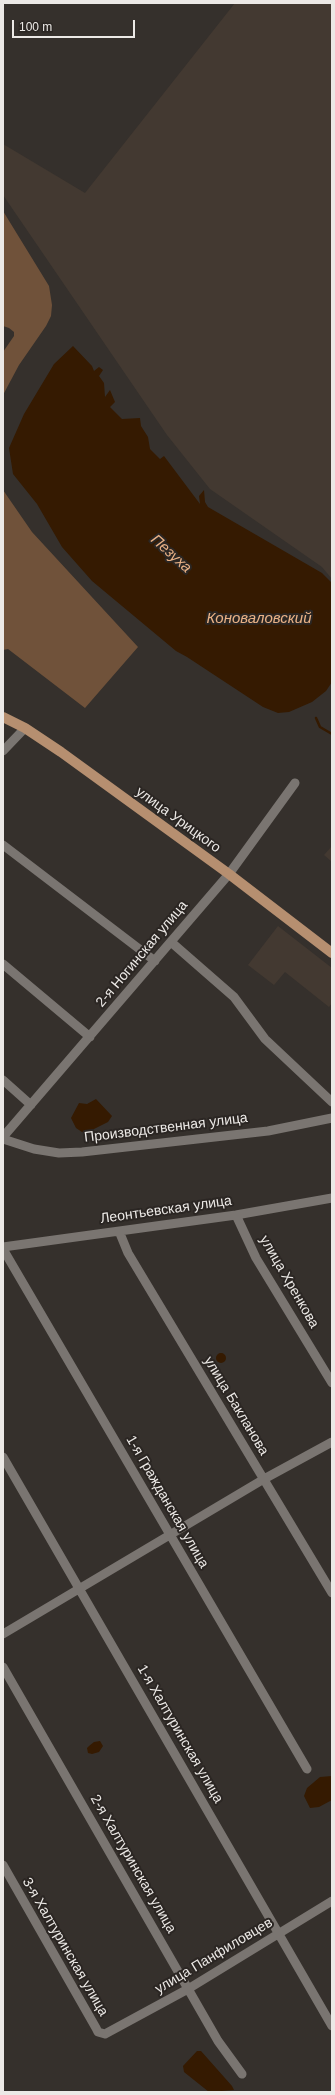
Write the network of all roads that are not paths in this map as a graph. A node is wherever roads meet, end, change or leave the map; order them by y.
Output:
1 (3, 717) edge
2 (25, 728) junction
3 (3, 750) edge
4 (295, 783) dead end
5 (3, 845) edge
6 (229, 874) junction
7 (171, 942) junction
8 (332, 953) edge
9 (155, 961) junction
10 (3, 964) edge
11 (90, 1038) junction
12 (3, 1080) edge
13 (332, 1102) edge
14 (31, 1105) junction
15 (332, 1118) edge
16 (3, 1138) edge
17 (332, 1198) edge
18 (236, 1215) junction
19 (119, 1231) junction
20 (3, 1248) edge
21 (332, 1383) edge
22 (332, 1442) edge
23 (3, 1457) edge
24 (264, 1479) junction
25 (172, 1536) junction
26 (79, 1588) junction
27 (332, 1593) edge
28 (3, 1634) edge
29 (3, 1667) edge
30 (307, 1769) dead end
31 (3, 1865) edge
32 (332, 1902) edge
33 (279, 1933) junction
34 (188, 1989) junction
35 (332, 2026) edge
36 (109, 2032) joint
37 (242, 2074) dead end

1 - 2 main road, улица Урицкого
2 - 3 street
2 - 6 main road, улица Урицкого
4 - 6 street, 2-я Ногинская улица
5 - 9 street
6 - 7 street, 2-я Ногинская улица
6 - 8 main road, улица Урицкого
7 - 9 street, 2-я Ногинская улица
7 - 13 street
9 - 11 street, 2-я Ногинская улица
10 - 11 street
11 - 14 street, 2-я Ногинская улица
12 - 14 street
14 - 16 street, 2-я Ногинская улица
15 - 16 street, Производственная улица
17 - 18 street, Леонтьевская улица
18 - 19 street, Леонтьевская улица
18 - 21 street, улица Хренкова
19 - 20 street, Леонтьевская улица
19 - 24 street, улица Бакланова
20 - 25 street, 1-я Гражданская улица
22 - 24 street
23 - 26 street, 1-я Халтуринская улица
24 - 25 street
24 - 27 street, улица Бакланова
25 - 26 street
25 - 30 street, 1-я Гражданская улица
26 - 28 street
26 - 33 street, 1-я Халтуринская улица
29 - 34 street, 2-я Халтуринская улица
31 - 36 street, 3-я Халтуринская улица
32 - 33 street, улица Панфиловцев
33 - 34 street, улица Панфиловцев
33 - 35 street, 1-я Халтуринская улица
34 - 36 street, улица Панфиловцев
34 - 37 street, 2-я Халтуринская улица

